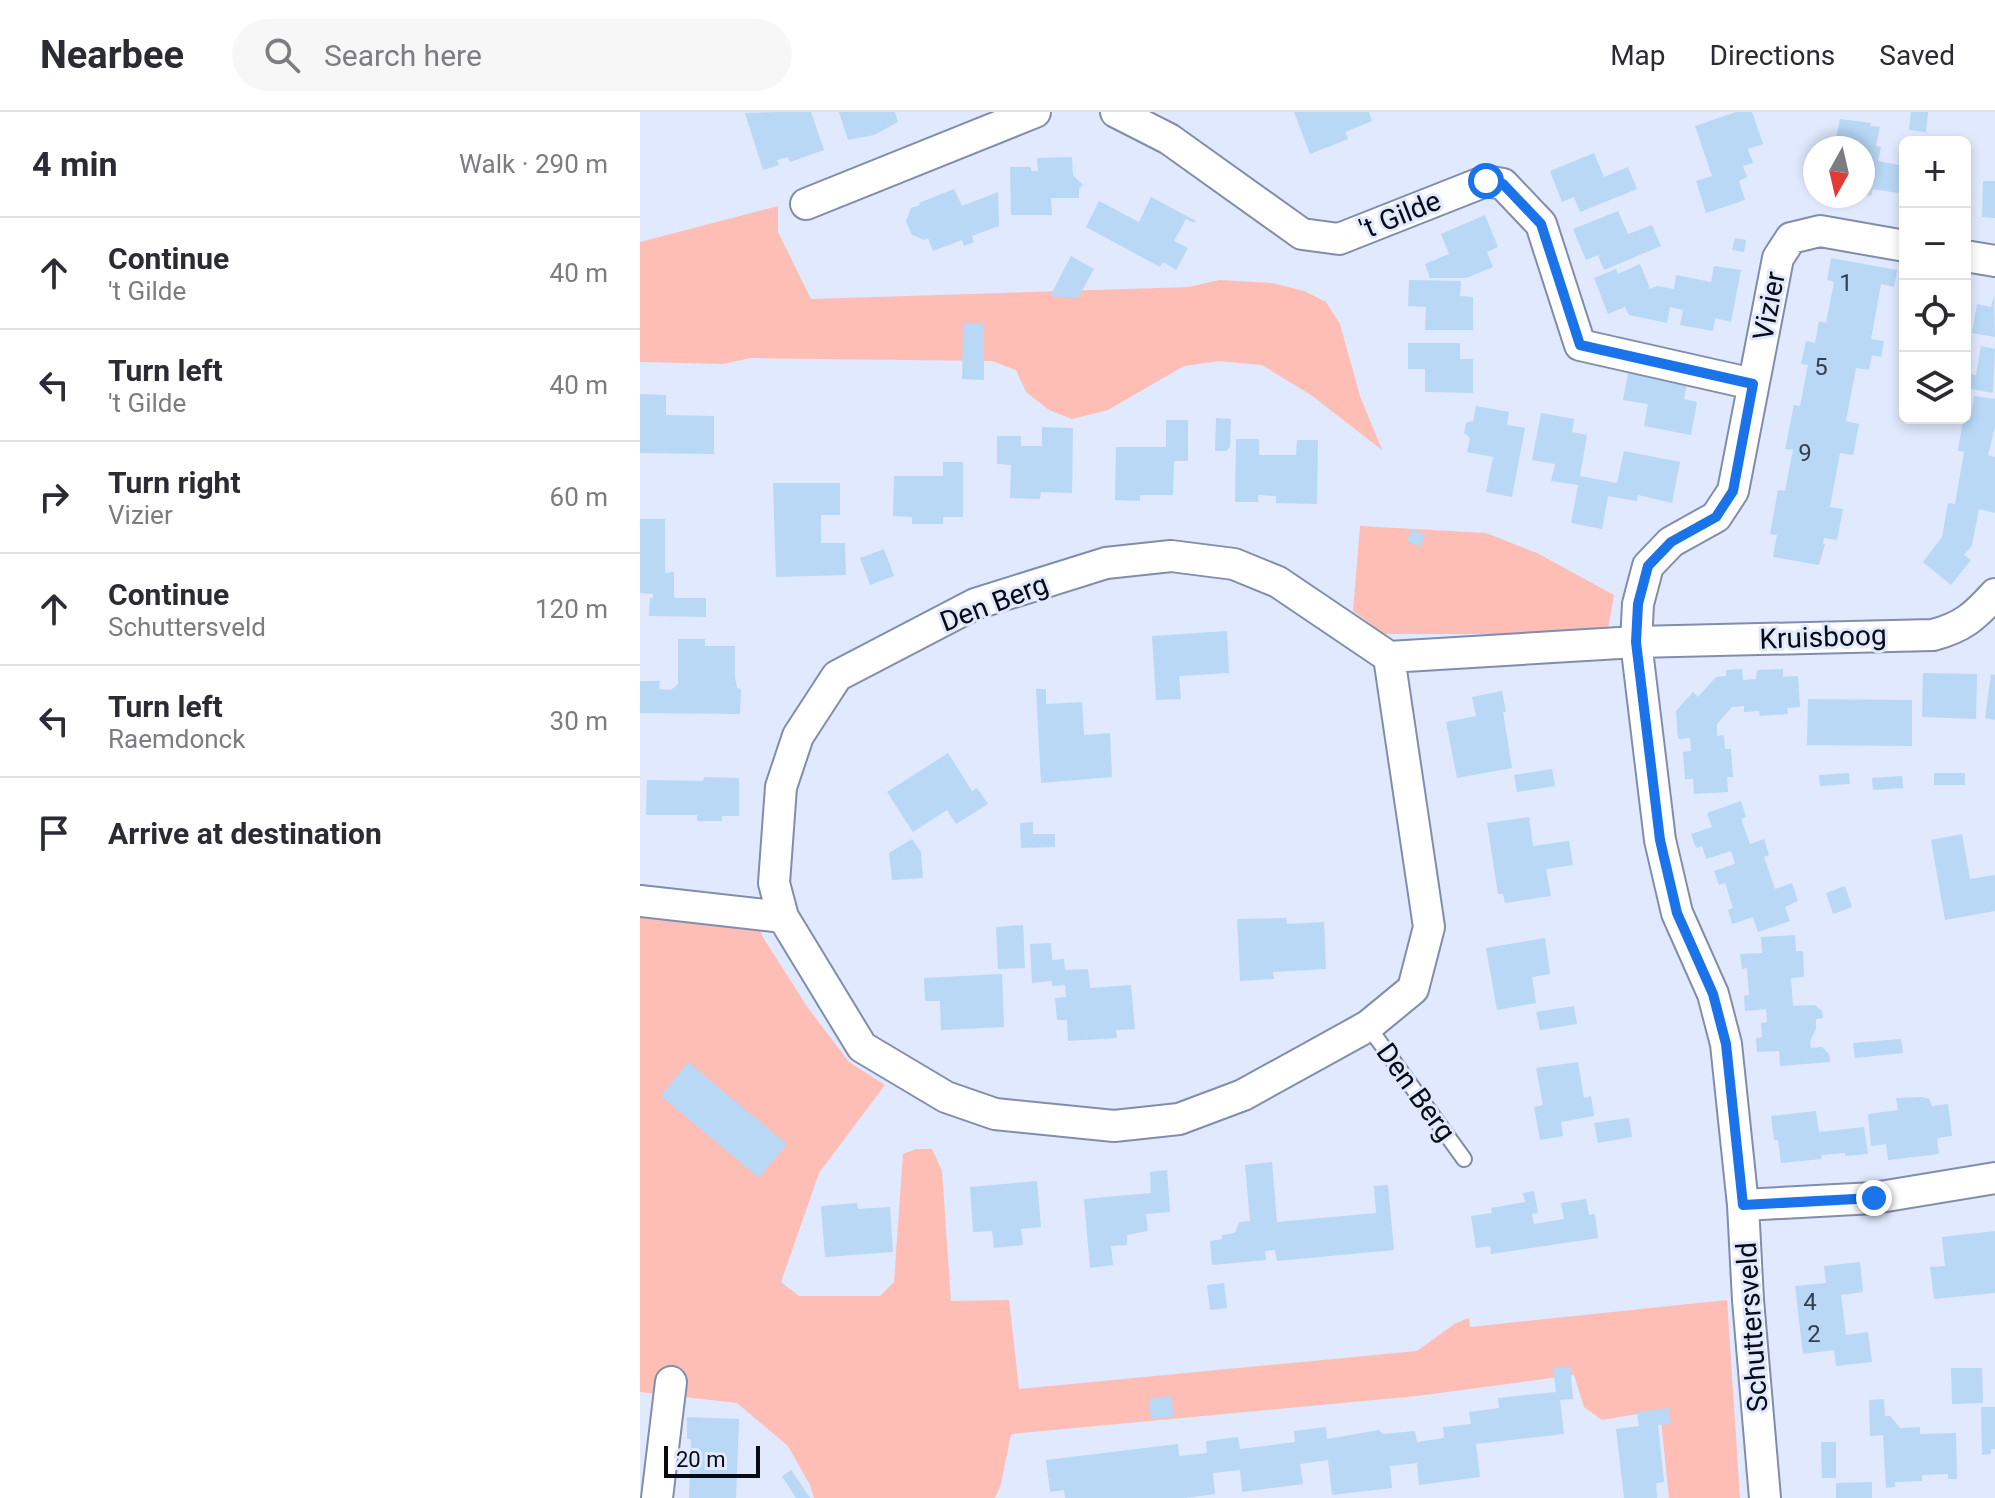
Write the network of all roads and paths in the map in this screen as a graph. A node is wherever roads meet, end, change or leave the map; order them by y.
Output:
1 (1035, 112) edge
2 (1116, 112) edge
3 (806, 204) dead end
4 (1899, 245) edge
5 (1971, 257) edge
6 (1995, 261) edge
7 (1753, 384) junction
8 (1995, 594) edge
9 (1636, 642) junction
10 (1389, 657) junction
11 (640, 901) edge
12 (783, 917) junction
13 (1368, 1026) junction
14 (1464, 1159) dead end
15 (1995, 1178) edge
16 (1743, 1205) junction
17 (671, 1382) dead end
18 (657, 1498) edge
19 (1765, 1498) edge

1 - 3 street
2 - 7 street, 't Gilde
4 - 7 street, Vizier
5 - 6 street
7 - 9 street, Vizier
8 - 9 street, Kruisboog
9 - 10 street
9 - 16 street, Schuttersveld
10 - 12 street, Den Berg
10 - 13 street, Den Berg
11 - 12 street
12 - 13 street, Den Berg
13 - 14 lane, Den Berg
15 - 16 street
16 - 19 street, Schuttersveld
17 - 18 street

